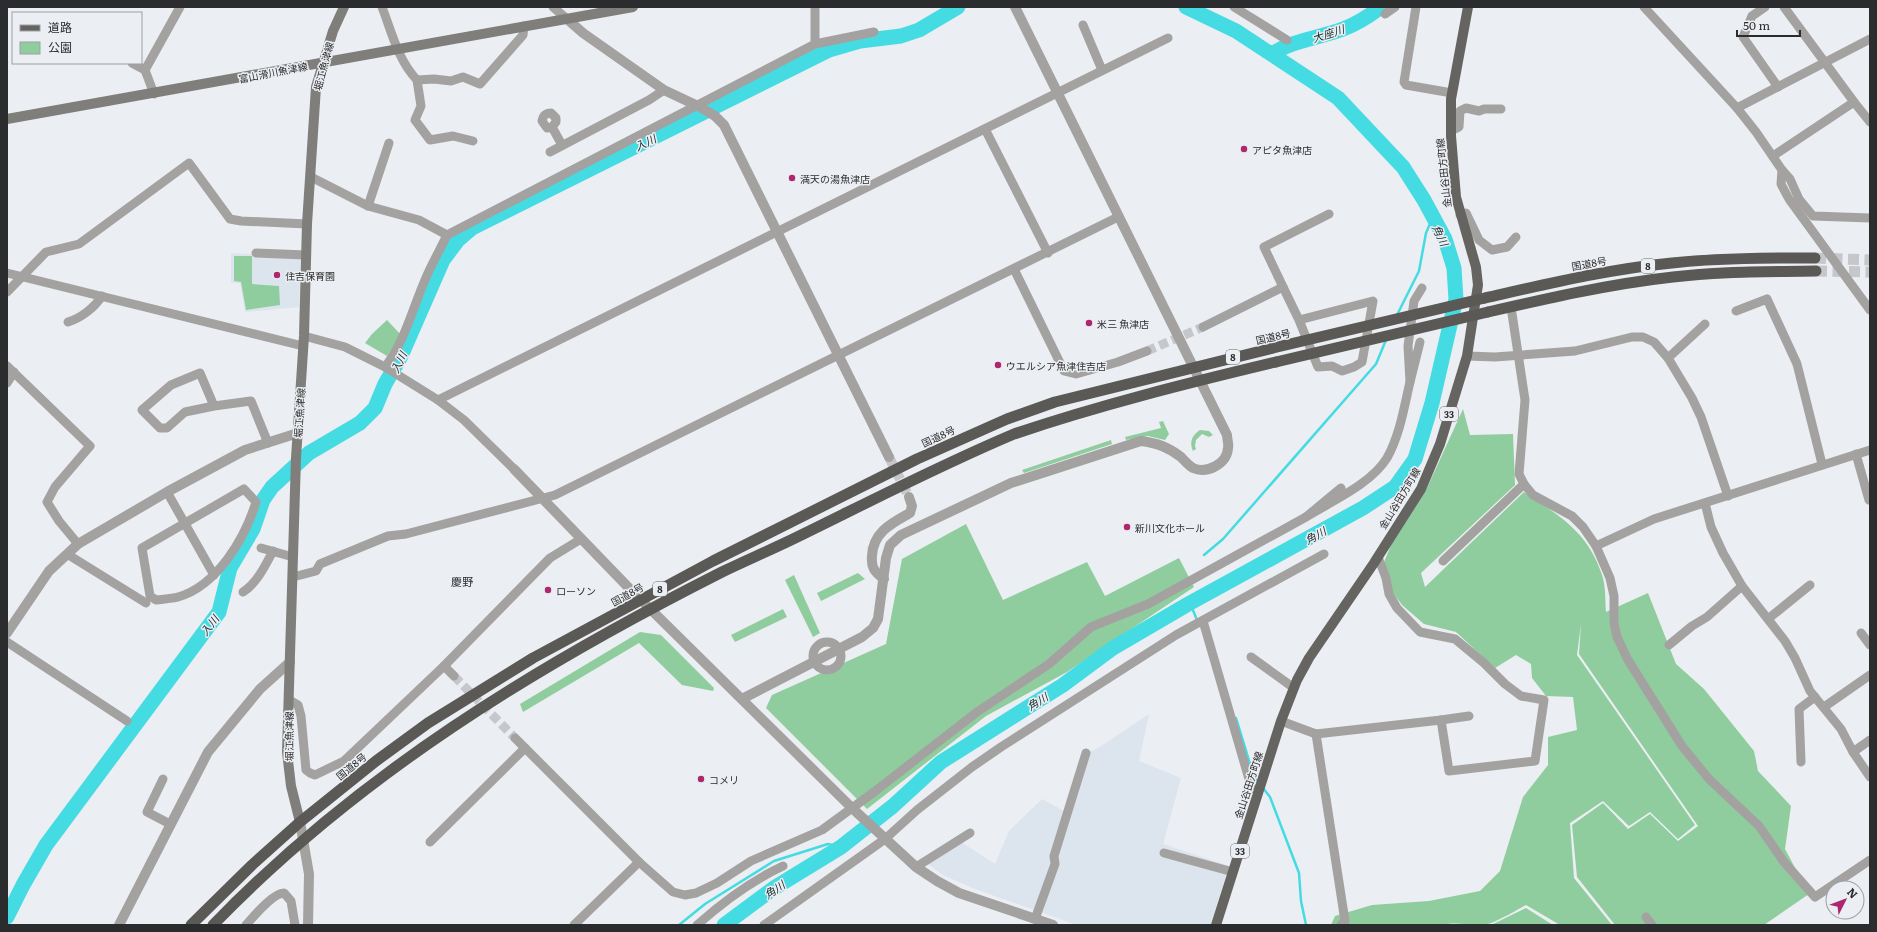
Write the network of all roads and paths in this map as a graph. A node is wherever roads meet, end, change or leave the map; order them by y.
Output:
1 (180, 7) edge
2 (344, 7) edge
3 (382, 7) edge
4 (553, 7) edge
5 (633, 7) edge
6 (815, 7) edge
7 (1015, 7) edge
8 (1234, 7) edge
9 (1395, 7) edge
10 (1416, 7) edge
11 (1468, 7) edge
12 (1644, 7) edge
13 (1765, 7) edge
14 (1784, 7) edge
15 (588, 11) edge
16 (1385, 14) dead end
17 (566, 19) junction
18 (1082, 25) dead end
19 (524, 26) junction
20 (874, 32) dead end
21 (1168, 38) dead end
22 (1870, 39) edge
23 (1287, 40) dead end
24 (815, 44) junction
25 (398, 48) junction
26 (323, 62) junction
27 (1826, 63) junction
28 (134, 64) edge
29 (145, 70) junction
30 (1102, 70) junction
31 (417, 80) junction
32 (1778, 87) junction
33 (664, 90) junction
34 (1057, 93) junction
35 (1452, 93) junction
36 (154, 94) junction
37 (1854, 102) junction
38 (698, 106) junction
39 (1738, 108) junction
40 (1501, 109) dead end
41 (7, 119) edge
42 (1870, 122) edge
43 (552, 126) dead end
44 (985, 129) junction
45 (1451, 131) junction
46 (473, 141) dead end
47 (389, 143) dead end
48 (562, 145) junction
49 (550, 152) dead end
50 (1773, 156) junction
51 (1782, 170) junction
52 (311, 177) junction
53 (368, 206) junction
54 (1329, 214) dead end
55 (1460, 215) junction
56 (1118, 218) junction
57 (1870, 218) edge
58 (307, 224) junction
59 (778, 231) junction
60 (447, 235) junction
61 (1516, 237) dead end
62 (256, 253) dead end
63 (1048, 253) junction
64 (306, 255) junction
65 (1815, 258) tunnel mouth
66 (1014, 269) junction
67 (1816, 271) tunnel mouth
68 (7, 273) edge
69 (24, 277) junction
70 (1283, 287) junction
71 (1422, 288) dead end
72 (7, 292) edge
73 (102, 296) junction
74 (1511, 306) junction
75 (1870, 310) edge
76 (1736, 311) dead end
77 (1299, 320) junction
78 (68, 322) dead end
79 (1705, 324) dead end
80 (1203, 327) tunnel mouth
81 (304, 341) junction
82 (1420, 342) dead end
83 (1147, 351) tunnel mouth
84 (1518, 355) junction
85 (838, 356) junction
86 (1467, 356) junction
87 (1668, 358) junction
88 (385, 367) junction
89 (1194, 368) junction
90 (11, 370) edge
91 (1200, 380) junction
92 (1410, 382) junction
93 (7, 383) edge
94 (438, 400) junction
95 (214, 406) junction
96 (298, 433) junction
97 (268, 442) junction
98 (1870, 450) edge
99 (1856, 454) junction
100 (889, 457) tunnel mouth
101 (1822, 464) junction
102 (514, 469) joint
103 (1524, 484) junction
104 (1341, 488) dead end
105 (166, 492) junction
106 (1728, 496) junction
107 (909, 497) tunnel mouth
108 (543, 499) junction
109 (1869, 500) edge
110 (1705, 504) junction
111 (1306, 517) junction
112 (184, 522) junction
113 (580, 538) junction
114 (78, 544) junction
115 (1596, 546) junction
116 (261, 548) dead end
117 (273, 551) junction
118 (67, 554) junction
119 (1324, 554) dead end
120 (293, 557) junction
121 (1378, 557) junction
122 (1443, 561) dead end
123 (214, 574) junction
124 (293, 577) junction
125 (884, 579) junction
126 (1810, 585) dead end
127 (1742, 586) junction
128 (243, 592) dead end
129 (642, 599) junction
130 (146, 603) dead end
131 (652, 610) junction
132 (1768, 619) junction
133 (1203, 621) junction
134 (7, 633) edge
135 (1861, 633) dead end
136 (7, 642) edge
137 (1669, 645) dead end
138 (1870, 645) edge
139 (1251, 657) dead end
140 (290, 662) junction
141 (444, 666) junction
142 (1870, 675) edge
143 (454, 676) tunnel mouth
144 (1294, 688) junction
145 (1815, 697) junction
146 (289, 700) junction
147 (742, 700) junction
148 (1824, 708) junction
149 (1469, 716) dead end
150 (1441, 720) junction
151 (127, 721) dead end
152 (1281, 721) junction
153 (1316, 734) junction
154 (515, 738) tunnel mouth
155 (1870, 740) edge
156 (525, 748) junction
157 (1086, 752) dead end
158 (1853, 752) junction
159 (1800, 762) dead end
160 (1870, 777) edge
161 (163, 779) dead end
162 (1258, 792) junction
163 (852, 808) junction
164 (300, 822) junction
165 (170, 824) junction
166 (970, 833) dead end
167 (883, 837) junction
168 (304, 840) junction
169 (430, 842) dead end
170 (1164, 853) dead end
171 (1870, 860) edge
172 (639, 862) junction
173 (783, 866) dead end
174 (916, 867) junction
175 (1233, 872) junction
176 (1035, 919) junction
177 (119, 925) edge
178 (191, 925) edge
179 (213, 925) edge
180 (246, 925) edge
181 (295, 925) edge
182 (308, 925) edge
183 (574, 925) edge
184 (697, 925) edge
185 (764, 925) edge
186 (1052, 925) edge
187 (1216, 925) edge
188 (1341, 925) edge

1 - 29 street
2 - 26 main road, 堀江魚津線
3 - 25 street
4 - 17 street
5 - 15 main road, 富山滑川魚津線
6 - 24 street
7 - 34 street
8 - 23 street
9 - 16 street
10 - 35 street
11 - 35 main road, 金山谷田方町線 / 33
12 - 39 street
13 - 32 street
14 - 27 street
15 - 17 main road, 富山滑川魚津線
17 - 19 main road, 富山滑川魚津線
17 - 33 street
18 - 30 street
19 - 25 main road, 富山滑川魚津線
19 - 31 street
20 - 24 street
21 - 30 street
22 - 27 street
24 - 38 street
25 - 26 main road, 富山滑川魚津線
25 - 31 street
26 - 36 main road, 富山滑川魚津線
26 - 52 main road, 堀江魚津線
27 - 32 street
27 - 37 street
28 - 29 street
29 - 36 street
30 - 34 street
31 - 46 street
32 - 39 street
33 - 38 street
33 - 48 street
34 - 44 street
34 - 56 street
35 - 45 main road, 金山谷田方町線 / 33
36 - 41 main road, 富山滑川魚津線
37 - 42 street
37 - 50 street
38 - 59 street
38 - 60 street
39 - 50 street
40 - 45 street
43 - 48 street
44 - 59 street
44 - 63 street
45 - 55 main road, 金山谷田方町線 / 33
47 - 53 street
48 - 49 street
50 - 51 street
51 - 57 street
51 - 75 street
52 - 53 street
52 - 58 main road, 堀江魚津線
53 - 60 street
54 - 70 street
55 - 61 street
55 - 86 main road, 金山谷田方町線 / 33
56 - 63 street
56 - 89 street
58 - 64 main road, 堀江魚津線
58 - 69 street
59 - 85 street
59 - 94 street
60 - 88 street
62 - 64 street
63 - 66 street
64 - 81 main road, 堀江魚津線
65 - 89 highway, 国道8号 / 8, bridge
66 - 83 street
66 - 85 street
67 - 74 highway, 8
68 - 69 street
69 - 72 street
69 - 73 street
70 - 77 street
70 - 80 street
71 - 92 street
73 - 78 street
73 - 81 street
74 - 84 street
74 - 91 highway, 8, bridge
76 - 101 street
77 - 77 street
79 - 87 street
81 - 88 street
81 - 96 main road, 堀江魚津線
82 - 92 street
84 - 86 street
84 - 87 street
84 - 103 street
85 - 100 street
85 - 108 street
86 - 121 main road, 金山谷田方町線 / 33
87 - 106 street
88 - 94 street
89 - 91 street
89 - 129 highway, 国道8号 / 8
90 - 93 street
90 - 114 street
91 - 125 street
91 - 131 highway, 8
92 - 111 street
94 - 102 street
95 - 95 street
95 - 97 street
96 - 97 street
96 - 120 main road, 堀江魚津線
97 - 105 street
98 - 99 street
99 - 101 street
99 - 109 street
101 - 106 street
102 - 108 street
103 - 115 street
103 - 122 street
104 - 111 street
105 - 112 street
105 - 114 street
106 - 110 street
107 - 125 street
108 - 113 street
108 - 124 street
110 - 115 street
110 - 127 street
111 - 163 street
112 - 123 street
112 - 123 street
112 - 123 street
113 - 129 street
113 - 141 street
114 - 118 street
115 - 171 street
116 - 117 street
117 - 120 street
117 - 128 street
118 - 130 street
118 - 134 street
119 - 133 street
120 - 124 main road, 堀江魚津線
121 - 144 main road, 金山谷田方町線 / 33
121 - 150 street
124 - 140 main road, 堀江魚津線
125 - 147 street
126 - 132 street
127 - 132 street
127 - 137 street
129 - 131 street
129 - 164 highway, 国道8号 / 8
131 - 147 street
131 - 168 highway, 8
132 - 145 street
133 - 162 street
133 - 167 street
135 - 138 street
136 - 151 street
139 - 144 street
140 - 146 main road, 堀江魚津線
140 - 165 street
141 - 143 street
141 - 146 street
142 - 148 street
144 - 152 main road, 金山谷田方町線 / 33
145 - 148 street
145 - 159 street
146 - 164 main road, 堀江魚津線
147 - 163 street
148 - 158 street
149 - 150 street
150 - 153 street
152 - 153 street
152 - 162 main road, 金山谷田方町線 / 33
153 - 188 street
154 - 156 street
155 - 158 street
156 - 169 street
156 - 172 street
157 - 176 street
158 - 160 street
161 - 165 street
162 - 175 main road, 金山谷田方町線 / 33
163 - 167 street
163 - 172 street
164 - 168 street
164 - 178 highway, 国道8号 / 8
165 - 177 street
166 - 174 street
167 - 174 street
167 - 185 street
168 - 179 highway, 8
168 - 182 street
170 - 175 street
172 - 183 street
173 - 184 street
174 - 176 street
175 - 187 main road, 金山谷田方町線 / 33
176 - 186 street
180 - 181 street

